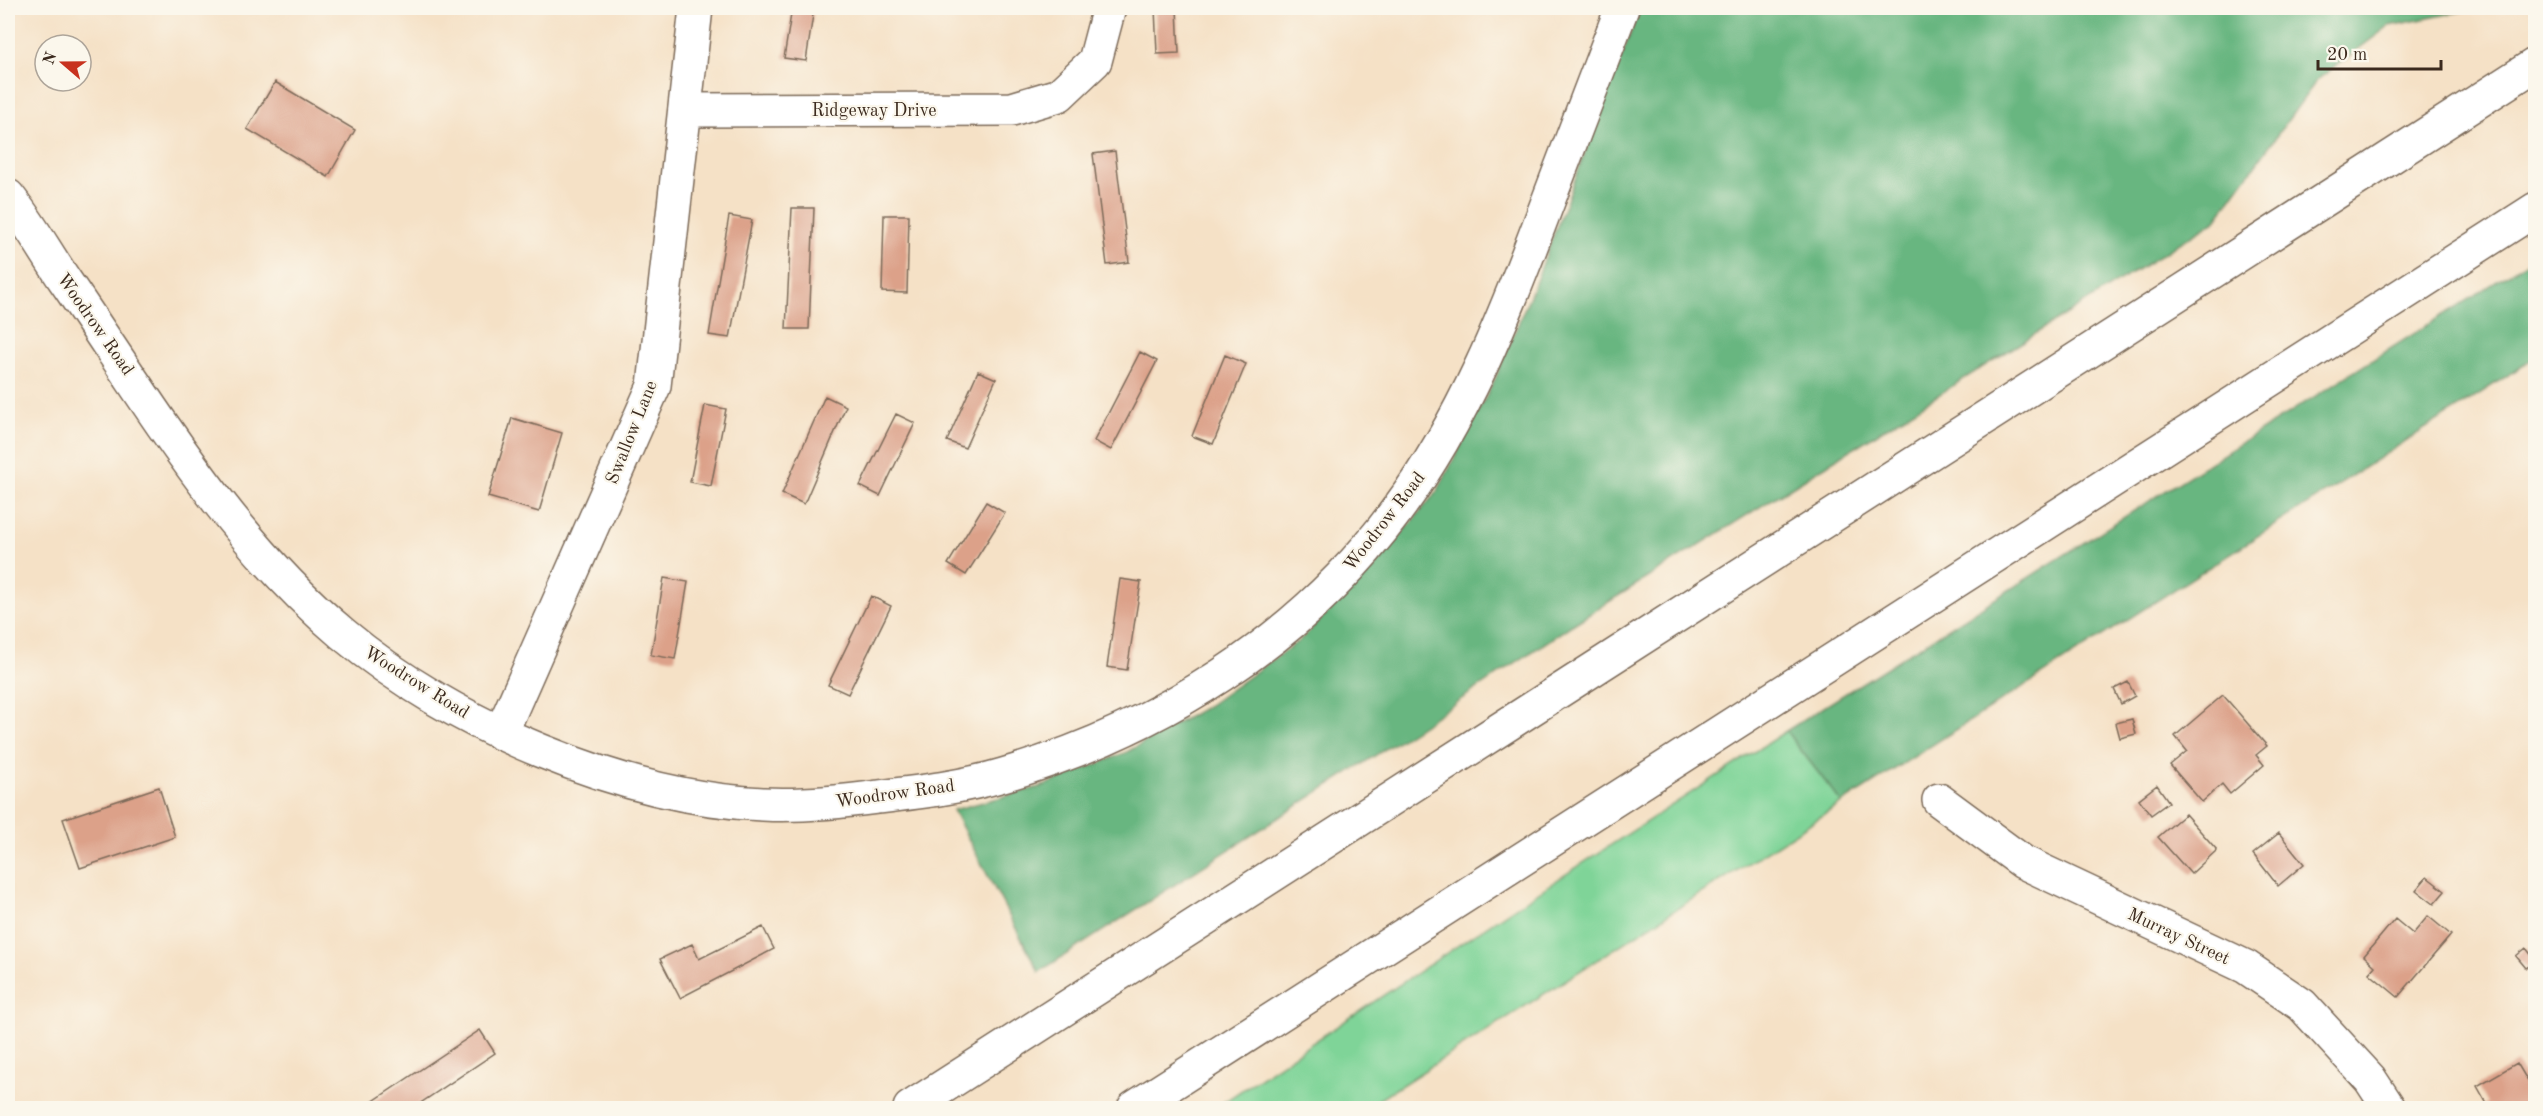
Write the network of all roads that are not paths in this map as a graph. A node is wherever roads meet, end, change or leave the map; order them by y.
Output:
1 (696, 8) edge
2 (1109, 8) edge
3 (1622, 8) edge
4 (2535, 64) edge
5 (685, 111) junction
6 (8, 196) edge
7 (2535, 209) edge
8 (501, 733) junction
9 (1939, 800) dead end
10 (910, 1108) edge
11 (1134, 1108) edge
12 (2389, 1108) edge

1 - 5 main road
2 - 5 main road, Ridgeway Drive
3 - 8 main road, Woodrow Road
4 - 10 main road
5 - 8 main road, Swallow Lane
6 - 8 main road, Woodrow Road
7 - 11 main road
9 - 12 main road, Murray Street

